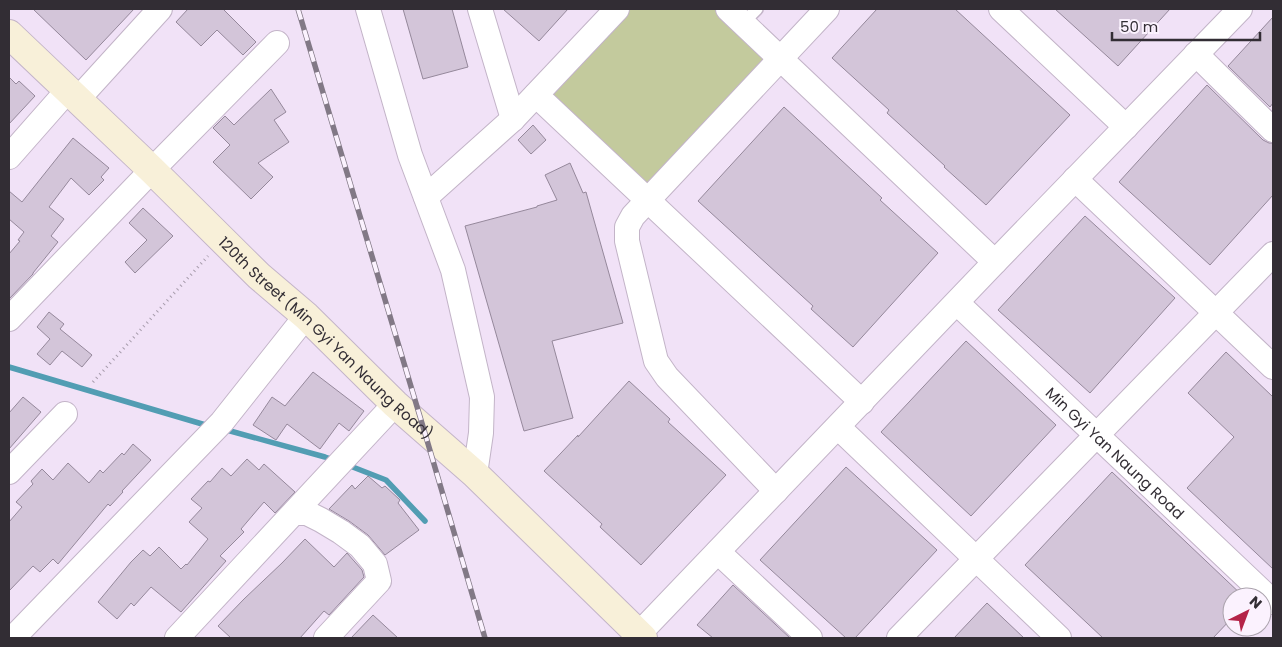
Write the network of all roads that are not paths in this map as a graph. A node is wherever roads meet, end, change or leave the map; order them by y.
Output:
1 (160, 9) edge
2 (368, 9) edge
3 (480, 9) edge
4 (616, 9) edge
5 (827, 9) edge
6 (1002, 9) edge
7 (1240, 9) edge
8 (742, 14) edge
9 (9, 34) edge
10 (277, 43) dead end
11 (1196, 54) junction
12 (781, 59) junction
13 (73, 94) junction
14 (536, 95) junction
15 (513, 119) junction
16 (1126, 127) junction
17 (1273, 130) edge
18 (9, 157) edge
19 (152, 170) junction
20 (1075, 179) junction
21 (426, 197) junction
22 (648, 201) junction
23 (1273, 254) edge
24 (995, 262) junction
25 (957, 303) junction
26 (1217, 313) junction
27 (306, 316) junction
28 (9, 319) edge
29 (1273, 367) edge
30 (862, 402) junction
31 (395, 404) junction
32 (65, 414) dead end
33 (838, 427) junction
34 (1097, 436) junction
35 (9, 472) edge
36 (475, 474) junction
37 (776, 492) junction
38 (295, 513) junction
39 (718, 552) junction
40 (976, 559) junction
41 (1273, 602) edge
42 (639, 637) edge
43 (13, 638) edge
44 (177, 638) edge
45 (326, 638) edge
46 (810, 638) edge
47 (899, 638) edge
48 (1059, 638) edge

1 - 13 street
2 - 21 street
3 - 15 street
4 - 14 street
5 - 12 street
6 - 16 street
7 - 11 street
8 - 12 street
9 - 13 street, 120th Street (Min Gyi Yan Naung Road)
10 - 19 street
11 - 16 street
11 - 17 street
12 - 22 street
12 - 24 street
13 - 18 street
13 - 19 street, 120th Street (Min Gyi Yan Naung Road)
14 - 15 street
14 - 22 street
15 - 21 street
16 - 20 street
19 - 27 street, 120th Street (Min Gyi Yan Naung Road)
19 - 28 street
20 - 24 street
20 - 26 street
21 - 36 street
22 - 30 street
22 - 37 street
23 - 26 street
24 - 25 street
25 - 30 street
25 - 34 street, Min Gyi Yan Naung Road
26 - 29 street
26 - 34 street
27 - 31 street, 120th Street (Min Gyi Yan Naung Road)
27 - 43 street
30 - 33 street
31 - 36 street, 120th Street (Min Gyi Yan Naung Road)
31 - 38 street
32 - 35 street
33 - 37 street
33 - 40 street
34 - 40 street
34 - 41 street, Min Gyi Yan Naung Road
36 - 42 street, 120th Street (Min Gyi Yan Naung Road)
37 - 39 street
38 - 44 street
38 - 45 street
39 - 42 street
39 - 46 street
40 - 47 street
40 - 48 street

